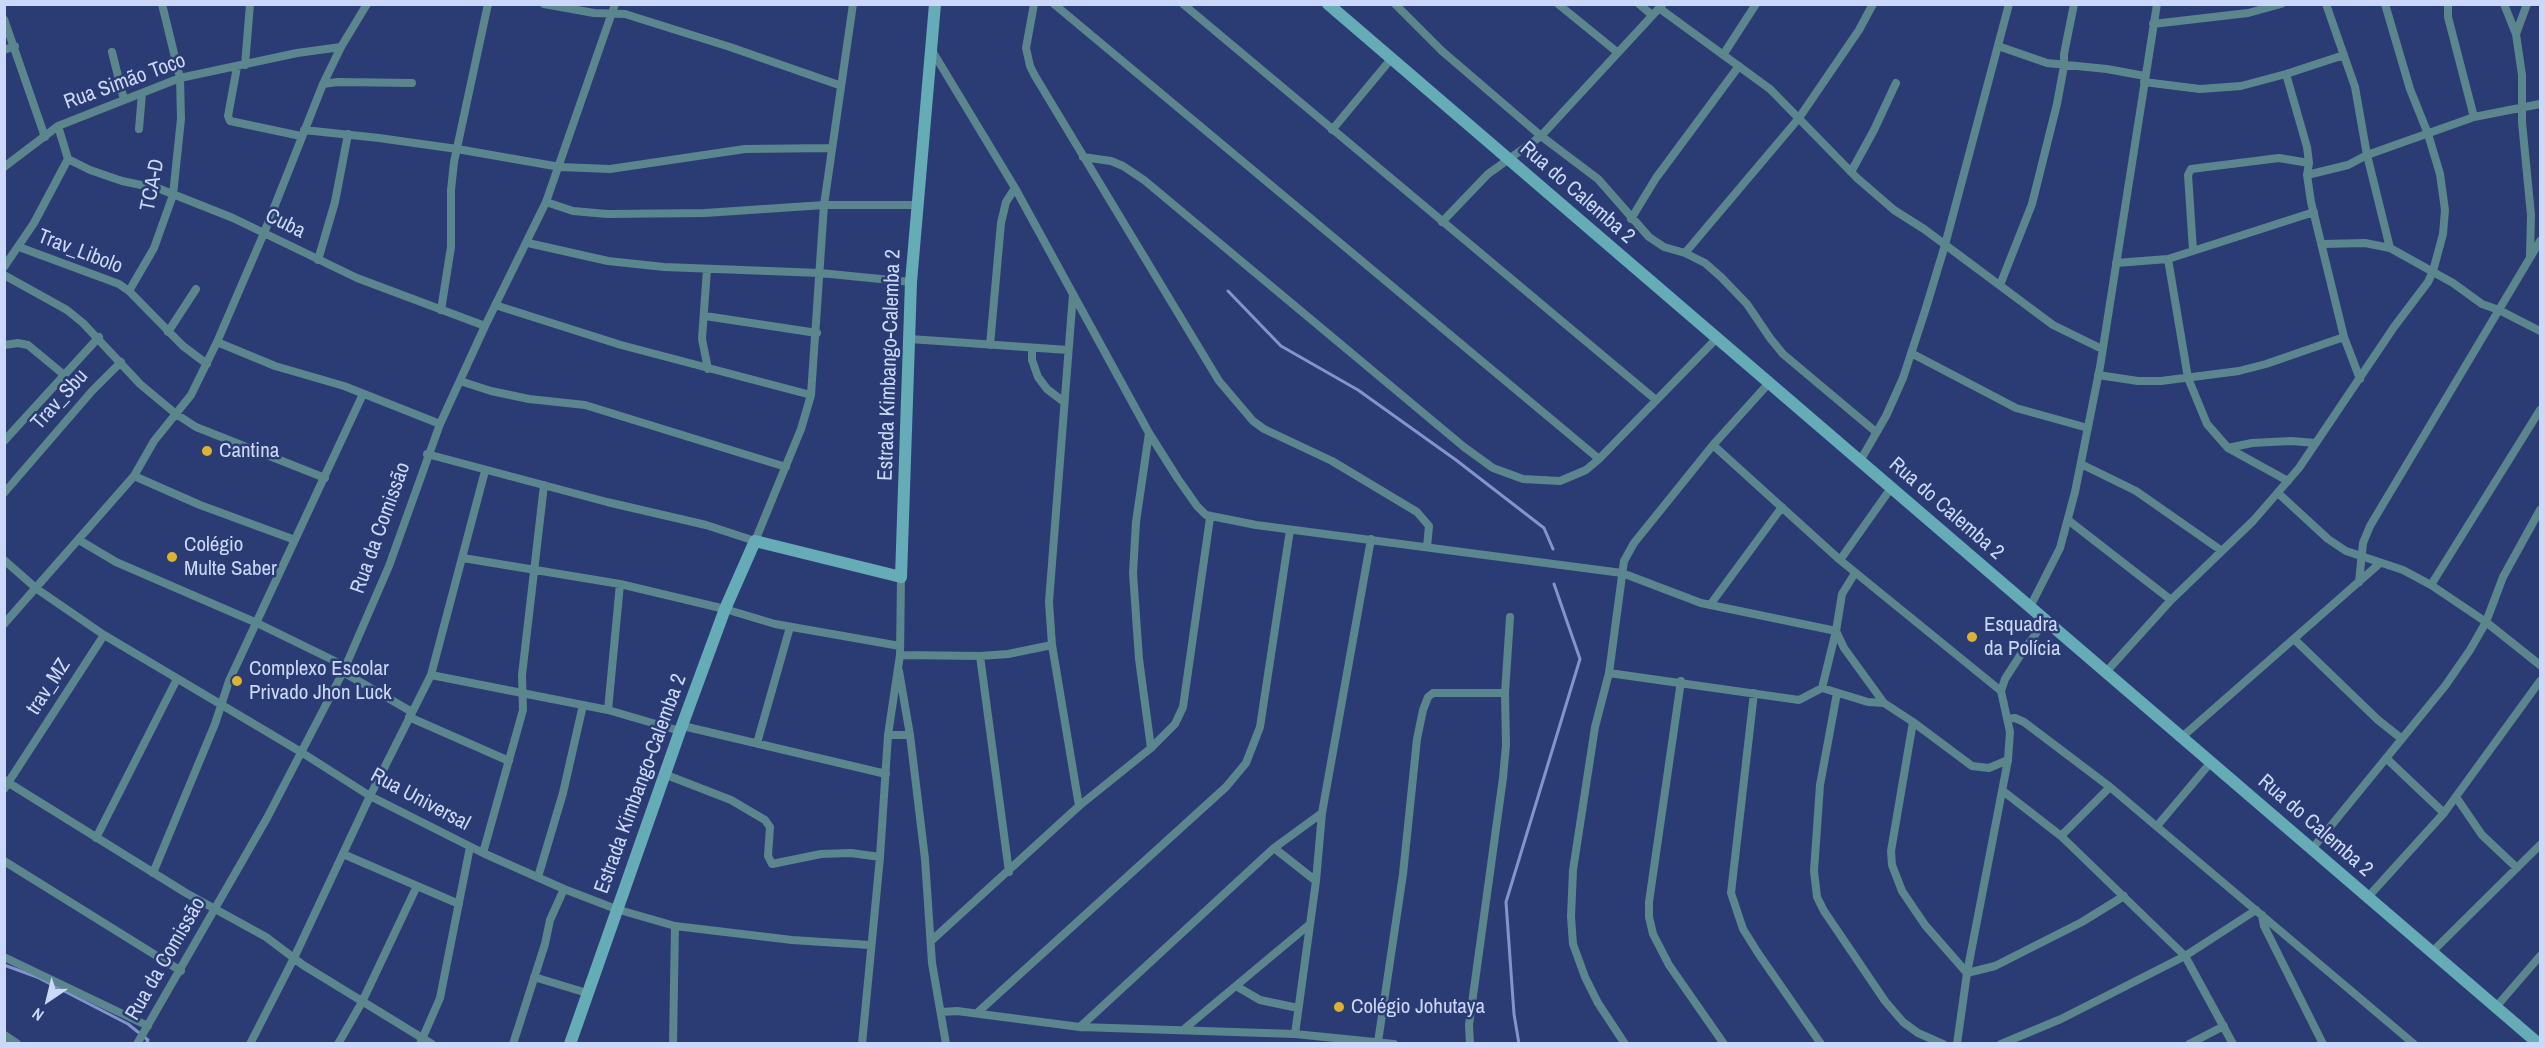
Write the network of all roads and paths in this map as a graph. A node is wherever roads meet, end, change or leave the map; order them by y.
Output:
1 (162, 4) edge
2 (250, 4) edge
3 (367, 4) edge
4 (488, 4) edge
5 (544, 4) edge
6 (842, 4) edge
7 (935, 4) edge
8 (1034, 4) edge
9 (1054, 4) edge
10 (1183, 4) edge
11 (1328, 4) edge
12 (1395, 4) edge
13 (1558, 4) edge
14 (1639, 4) edge
15 (1756, 4) edge
16 (1873, 4) edge
17 (2009, 4) edge
18 (2074, 4) edge
19 (2157, 4) edge
20 (2282, 4) edge
21 (2326, 4) edge
22 (2385, 4) edge
23 (2448, 4) edge
24 (2504, 4) edge
25 (2527, 4) edge
26 (1660, 6) edge
27 (852, 8) edge
28 (614, 9) edge
29 (2247, 9) edge
30 (1652, 15) junction
31 (4, 19) edge
32 (2153, 24) junction
33 (2516, 34) junction
34 (15, 46) junction
35 (1998, 46) junction
36 (341, 47) junction
37 (931, 48) junction
38 (4, 50) edge
39 (112, 52) dead end
40 (1617, 52) junction
41 (1723, 55) junction
42 (2344, 55) junction
43 (1391, 58) junction
44 (241, 66) junction
45 (1739, 66) junction
46 (2064, 66) junction
47 (2286, 74) junction
48 (180, 78) junction
49 (2145, 79) junction
50 (412, 83) dead end
51 (1896, 83) dead end
52 (323, 84) junction
53 (839, 85) junction
54 (142, 93) junction
55 (124, 100) junction
56 (2541, 104) edge
57 (2522, 107) junction
58 (2474, 117) junction
59 (1799, 118) junction
60 (58, 126) junction
61 (139, 129) dead end
62 (1332, 130) junction
63 (303, 133) junction
64 (348, 134) junction
65 (2428, 134) junction
66 (1542, 136) junction
67 (45, 137) junction
68 (832, 148) junction
69 (457, 149) junction
70 (2367, 155) junction
71 (1083, 157) junction
72 (69, 159) junction
73 (1510, 161) junction
74 (2309, 163) junction
75 (4, 167) edge
76 (560, 167) junction
77 (1851, 172) junction
78 (2307, 175) junction
79 (1015, 188) junction
80 (173, 195) junction
81 (546, 202) junction
82 (824, 205) junction
83 (917, 205) junction
84 (2314, 212) junction
85 (1632, 219) junction
86 (1442, 222) junction
87 (264, 233) junction
88 (2541, 241) edge
89 (528, 243) junction
90 (2323, 244) junction
91 (1945, 245) junction
92 (19, 247) junction
93 (2390, 248) junction
94 (2193, 250) junction
95 (1685, 253) junction
96 (2168, 259) junction
97 (2530, 259) junction
98 (318, 260) junction
99 (2116, 263) junction
100 (4, 267) edge
101 (707, 269) junction
102 (2433, 271) junction
103 (820, 273) junction
104 (4, 275) edge
105 (911, 282) junction
106 (2000, 285) junction
107 (196, 289) dead end
108 (129, 291) junction
109 (1073, 293) junction
110 (495, 305) junction
111 (441, 310) junction
112 (2499, 310) junction
113 (705, 316) junction
114 (484, 326) junction
115 (2541, 331) edge
116 (168, 332) junction
117 (817, 333) junction
118 (99, 337) junction
119 (2344, 337) junction
120 (1717, 338) junction
121 (910, 339) junction
122 (217, 342) junction
123 (4, 345) edge
124 (990, 345) junction
125 (1032, 348) junction
126 (2102, 349) junction
127 (1068, 350) junction
128 (1911, 353) junction
129 (121, 362) junction
130 (207, 364) junction
131 (708, 369) junction
132 (63, 374) junction
133 (2098, 375) junction
134 (2188, 378) junction
135 (2360, 379) junction
136 (460, 381) junction
137 (1769, 383) junction
138 (363, 394) junction
139 (811, 395) junction
140 (1656, 400) junction
141 (1064, 402) junction
142 (2541, 410) edge
143 (176, 414) junction
144 (440, 424) junction
145 (2088, 428) junction
146 (1149, 432) junction
147 (1876, 432) junction
148 (6, 437) edge
149 (2316, 443) junction
150 (1713, 445) junction
151 (2228, 448) junction
152 (427, 454) junction
153 (1599, 459) junction
154 (1860, 461) junction
155 (2081, 464) junction
156 (786, 467) junction
157 (485, 471) junction
158 (134, 476) junction
159 (325, 478) junction
160 (2288, 481) junction
161 (544, 485) junction
162 (1891, 488) junction
163 (4, 493) edge
164 (2278, 493) junction
165 (1782, 507) junction
166 (2541, 510) edge
167 (1210, 518) junction
168 (2068, 520) junction
169 (1290, 530) junction
170 (1371, 539) junction
171 (80, 540) junction
172 (295, 540) junction
173 (755, 541) junction
174 (1427, 547) junction
175 (2222, 551) junction
176 (463, 558) junction
177 (2360, 558) junction
178 (4, 560) edge
179 (1840, 560) junction
180 (2379, 564) junction
181 (534, 571) junction
182 (1622, 573) junction
183 (1855, 573) junction
184 (901, 577) junction
185 (2359, 582) junction
186 (620, 584) junction
187 (2431, 585) junction
188 (37, 588) junction
189 (2171, 600) junction
190 (1710, 605) junction
191 (2030, 607) junction
192 (725, 609) junction
193 (1510, 616) dead end
194 (2046, 620) junction
195 (2486, 622) junction
196 (257, 623) junction
197 (4, 624) edge
198 (790, 627) junction
199 (1836, 631) junction
200 (104, 635) junction
201 (2294, 639) junction
202 (1052, 645) junction
203 (900, 651) junction
204 (980, 656) junction
205 (2541, 664) edge
206 (898, 668) junction
207 (344, 669) junction
208 (2106, 672) junction
209 (1610, 673) junction
210 (431, 675) junction
211 (177, 679) junction
212 (1681, 681) junction
213 (2541, 681) edge
214 (1822, 688) junction
215 (2001, 691) junction
216 (1504, 693) junction
217 (1754, 693) junction
218 (1837, 693) junction
219 (521, 694) junction
220 (1884, 703) junction
221 (221, 704) junction
222 (583, 705) junction
223 (608, 710) junction
224 (411, 715) junction
225 (2008, 719) junction
226 (1913, 722) junction
227 (681, 728) junction
228 (888, 735) junction
229 (910, 735) junction
230 (2182, 737) junction
231 (2402, 739) junction
232 (757, 743) junction
233 (1151, 748) junction
234 (301, 752) junction
235 (2386, 758) junction
236 (2008, 760) junction
237 (509, 761) junction
238 (2211, 762) junction
239 (664, 774) junction
240 (886, 774) junction
241 (6, 784) edge
242 (2110, 787) junction
243 (2003, 791) junction
244 (370, 796) junction
245 (2456, 797) junction
246 (1079, 806) junction
247 (1322, 813) junction
248 (2444, 813) junction
249 (2157, 826) junction
250 (2061, 836) junction
251 (96, 838) junction
252 (2541, 844) edge
253 (470, 847) junction
254 (1274, 848) junction
255 (2312, 849) junction
256 (483, 853) junction
257 (343, 854) junction
258 (880, 857) junction
259 (4, 861) edge
260 (2517, 868) junction
261 (1009, 872) junction
262 (153, 873) junction
263 (538, 877) junction
264 (1316, 881) junction
265 (417, 886) junction
266 (564, 889) junction
267 (2124, 896) junction
268 (2368, 897) junction
269 (459, 904) junction
270 (616, 909) junction
271 (216, 910) junction
272 (2259, 912) junction
273 (1310, 924) junction
274 (675, 926) junction
275 (931, 941) junction
276 (870, 945) junction
277 (2432, 952) junction
278 (2185, 956) junction
279 (2541, 956) edge
280 (4, 957) edge
281 (294, 958) junction
282 (180, 971) junction
283 (1967, 973) junction
284 (534, 977) junction
285 (1236, 986) junction
286 (586, 993) junction
287 (362, 1002) junction
288 (2496, 1007) junction
289 (1298, 1008) junction
290 (942, 1012) junction
291 (977, 1013) junction
292 (148, 1026) junction
293 (2224, 1026) junction
294 (1080, 1027) junction
295 (1183, 1030) junction
296 (1295, 1034) junction
297 (4, 1036) edge
298 (421, 1041) edge
299 (1378, 1042) junction
300 (16, 1044) edge
301 (138, 1044) edge
302 (250, 1044) edge
303 (338, 1044) edge
304 (432, 1044) edge
305 (513, 1044) edge
306 (570, 1044) edge
307 (673, 1044) edge
308 (862, 1044) edge
309 (946, 1044) edge
310 (1394, 1044) edge
311 (1470, 1044) edge
312 (1625, 1044) edge
313 (1724, 1044) edge
314 (1821, 1044) edge
315 (1943, 1044) edge
316 (1957, 1044) edge
317 (2001, 1044) edge
318 (2188, 1044) edge
319 (2233, 1044) edge
320 (2323, 1044) edge
321 (2415, 1044) edge
322 (2539, 1044) edge

1 - 48 street, TCA-D
2 - 44 street
3 - 36 street
4 - 69 street
5 - 28 street
6 - 27 street
7 - 37 main road, Estrada Kimbango-Calemba 2
8 - 71 street
9 - 153 street
10 - 62 street
11 - 43 main road, Rua do Calemba 2
12 - 66 street
13 - 40 street
14 - 30 street
15 - 41 street
16 - 59 street
17 - 35 street
18 - 46 street
19 - 32 street
20 - 29 street
21 - 42 street
22 - 65 street
23 - 58 street
24 - 33 street
25 - 33 street
26 - 30 street
26 - 41 street
27 - 53 street, Estrada Kimbango-Calemba 2
28 - 53 street
28 - 76 street, Rua da Comissão
29 - 32 street
30 - 40 street
31 - 34 street
32 - 49 street
33 - 57 street
34 - 38 street
34 - 67 street
35 - 46 street
35 - 91 street
36 - 44 street, Rua Simão Toco
36 - 52 street
37 - 79 street
37 - 83 main road, Estrada Kimbango-Calemba 2
39 - 55 street
40 - 66 street
41 - 45 street
42 - 47 street
42 - 70 street
43 - 62 street
43 - 73 main road, Rua do Calemba 2
44 - 48 street, Rua Simão Toco
44 - 63 street
45 - 59 street
45 - 85 street
46 - 49 street
46 - 106 street
47 - 49 street
47 - 74 street
48 - 54 street, Rua Simão Toco
48 - 80 street, TCA-D
49 - 99 street
50 - 52 street
51 - 77 street
52 - 63 street
53 - 68 street, Estrada Kimbango-Calemba 2
54 - 55 street, Rua Simão Toco
54 - 61 street
55 - 60 street, Rua Simão Toco
56 - 57 street
57 - 58 street
57 - 97 street
58 - 65 street
59 - 77 street
59 - 95 street
60 - 67 street, Rua Simão Toco
60 - 72 street
62 - 86 street
63 - 64 street
63 - 87 street
64 - 69 street
64 - 98 street
65 - 70 street
65 - 102 street
66 - 73 street
66 - 85 street
67 - 75 street, Rua Simão Toco
68 - 76 street
68 - 82 street, Estrada Kimbango-Calemba 2
69 - 76 street
69 - 111 street
70 - 78 street
70 - 93 street
71 - 153 street
71 - 174 street
72 - 80 street, Cuba
72 - 92 street
73 - 86 street
73 - 120 main road, Rua do Calemba 2
74 - 78 street
74 - 94 street
76 - 81 street, Rua da Comissão
77 - 91 street
78 - 84 street
79 - 109 street
79 - 124 street
80 - 87 street, Cuba
80 - 108 street, TCA-D
81 - 82 street
81 - 89 street, Rua da Comissão
82 - 83 street
82 - 103 street, Estrada Kimbango-Calemba 2
83 - 105 main road, Estrada Kimbango-Calemba 2
84 - 90 street
84 - 94 street
85 - 95 street
86 - 140 street
87 - 98 street, Cuba
87 - 122 street
88 - 97 street
89 - 101 street
89 - 110 street, Rua da Comissão
90 - 93 street
90 - 119 street
91 - 106 street
91 - 128 street
92 - 100 street
92 - 108 street, Trav_Libolo
93 - 102 street
94 - 96 street
95 - 147 street
96 - 99 street
96 - 134 street
97 - 112 street
98 - 111 street, Cuba
99 - 126 street
101 - 103 street
101 - 113 street
102 - 112 street
102 - 135 street
103 - 105 street
103 - 117 street, Estrada Kimbango-Calemba 2
104 - 118 street
105 - 121 main road, Estrada Kimbango-Calemba 2
106 - 126 street
107 - 116 street
108 - 116 street, Trav_Libolo
109 - 127 street
109 - 146 street
110 - 114 street, Rua da Comissão
110 - 131 street
111 - 114 street, Cuba
112 - 115 street
112 - 177 street
113 - 117 street
113 - 131 street
114 - 136 street, Rua da Comissão
116 - 130 street, Trav_Libolo
117 - 139 street, Estrada Kimbango-Calemba 2
118 - 129 street
118 - 132 street
119 - 134 street
119 - 135 street
120 - 137 main road, Rua do Calemba 2
120 - 140 street
121 - 124 street
121 - 184 main road, Estrada Kimbango-Calemba 2
122 - 130 street
122 - 138 street
123 - 132 street
124 - 125 street
125 - 127 street
125 - 141 street
126 - 133 street
127 - 141 street
128 - 145 street
128 - 147 street
129 - 143 street
129 - 163 street, Trav_Sbu
130 - 143 street
131 - 139 street
132 - 148 street
133 - 134 street
133 - 145 street
134 - 151 street
135 - 149 street
136 - 144 street, Rua da Comissão
136 - 156 street
137 - 150 street
137 - 154 main road, Rua do Calemba 2
138 - 144 street
138 - 159 street
139 - 156 street, Estrada Kimbango-Calemba 2
140 - 153 street
141 - 202 street
142 - 187 street
143 - 158 street
143 - 159 street
144 - 152 street, Rua da Comissão
145 - 155 street
146 - 167 street
146 - 233 street
147 - 154 street
149 - 151 street
149 - 160 street
150 - 165 street
150 - 182 street
151 - 160 street
152 - 157 street
152 - 207 street, Rua da Comissão
154 - 162 main road, Rua do Calemba 2
155 - 168 street
155 - 175 street
156 - 173 street, Estrada Kimbango-Calemba 2
157 - 161 street
157 - 176 street
158 - 171 street
158 - 172 street
159 - 172 street
160 - 164 street
161 - 173 street
161 - 181 street
162 - 179 street
162 - 191 main road, Rua do Calemba 2
164 - 175 street
164 - 177 street
165 - 179 street
165 - 190 street
166 - 195 street
167 - 169 street
167 - 233 street
168 - 189 street
168 - 191 street
169 - 170 street
169 - 291 street
170 - 174 street
170 - 247 street
171 - 188 street
171 - 196 street
172 - 196 street
173 - 184 main road
173 - 192 main road, Estrada Kimbango-Calemba 2
174 - 182 street
175 - 189 street
176 - 181 street
176 - 210 street
177 - 180 street
177 - 185 street
178 - 188 street, Rua Universal
179 - 183 street
180 - 185 street
180 - 187 street
181 - 186 street
181 - 219 street
182 - 190 street
182 - 209 street
183 - 199 street
183 - 215 street
184 - 203 street
185 - 201 street
186 - 192 street
186 - 223 street
187 - 195 street
188 - 197 street
188 - 200 street, Rua Universal
189 - 208 street
190 - 199 street
191 - 194 main road, Rua do Calemba 2
192 - 198 street
192 - 227 main road, Estrada Kimbango-Calemba 2
193 - 216 street
194 - 208 main road, Rua do Calemba 2
194 - 215 street
195 - 205 street
195 - 231 street
196 - 207 street
196 - 221 street
198 - 203 street
198 - 232 street
199 - 214 street
199 - 220 street
200 - 211 street, Rua Universal
200 - 241 street, trav_MZ
201 - 230 street
201 - 231 street
202 - 204 street
202 - 246 street
203 - 204 street
203 - 206 street
204 - 261 street
206 - 228 street
206 - 229 street
207 - 224 street
207 - 234 street, Rua da Comissão
208 - 230 main road, Rua do Calemba 2
209 - 212 street
209 - 312 street
210 - 219 street
210 - 224 street
211 - 221 street, Rua Universal
211 - 251 street
212 - 217 street
212 - 313 street
213 - 245 street
214 - 217 street
214 - 218 street
215 - 225 street
216 - 299 street
216 - 311 street
217 - 314 street
218 - 220 street
218 - 315 street
219 - 222 street
219 - 237 street
220 - 226 street
221 - 234 street, Rua Universal
221 - 262 street
222 - 223 street
222 - 263 street
223 - 227 street
224 - 237 street
224 - 244 street
225 - 236 street
225 - 242 street
226 - 236 street
226 - 283 street
227 - 232 street
227 - 239 main road, Estrada Kimbango-Calemba 2
228 - 229 street
228 - 240 street
229 - 275 street
230 - 238 main road, Rua do Calemba 2
231 - 235 street
232 - 240 street
233 - 246 street
234 - 244 street, Rua Universal
234 - 271 street, Rua da Comissão
235 - 248 street
235 - 255 street
236 - 243 street
237 - 256 street
238 - 249 street
238 - 255 main road, Rua do Calemba 2
239 - 258 street
239 - 270 main road, Estrada Kimbango-Calemba 2
240 - 258 street
241 - 251 street
242 - 249 street
242 - 250 street
243 - 250 street
243 - 283 street
244 - 253 street, Rua Universal
244 - 257 street
245 - 248 street
245 - 260 street
246 - 261 street
247 - 254 street
247 - 264 street
248 - 268 street
249 - 272 street
250 - 267 street
251 - 262 street
252 - 260 street
253 - 256 street, Rua Universal
253 - 269 street
254 - 264 street
254 - 294 street
255 - 268 main road, Rua do Calemba 2
256 - 263 street, Rua Universal
257 - 265 street
257 - 281 street
258 - 276 street
259 - 282 street
260 - 277 street
261 - 275 street
262 - 271 street
263 - 266 street, Rua Universal
264 - 273 street
265 - 269 street
265 - 287 street
266 - 270 street, Rua Universal
266 - 284 street
267 - 278 street
267 - 283 street
268 - 277 main road, Rua do Calemba 2
269 - 298 street
270 - 274 street, Rua Universal
270 - 286 main road, Estrada Kimbango-Calemba 2
271 - 281 street
271 - 282 street, Rua da Comissão
272 - 278 street
272 - 320 street
272 - 321 street
273 - 285 street
273 - 289 street
274 - 276 street, Rua Universal
274 - 307 street
275 - 290 street
276 - 308 street
277 - 288 main road, Rua do Calemba 2
278 - 293 street
278 - 317 street
279 - 288 street
280 - 292 street
281 - 287 street
281 - 302 street
282 - 292 street, Rua da Comissão
283 - 316 street
284 - 286 street
284 - 305 street
285 - 289 street
285 - 295 street
286 - 306 main road, Estrada Kimbango-Calemba 2
287 - 298 street
287 - 303 street
288 - 322 main road, Rua do Calemba 2
289 - 296 street
290 - 291 street
290 - 309 street
291 - 294 street
292 - 301 street, Rua da Comissão
293 - 318 street
293 - 319 street
294 - 295 street
295 - 296 street
296 - 299 street
297 - 300 street
298 - 304 street
299 - 310 street

